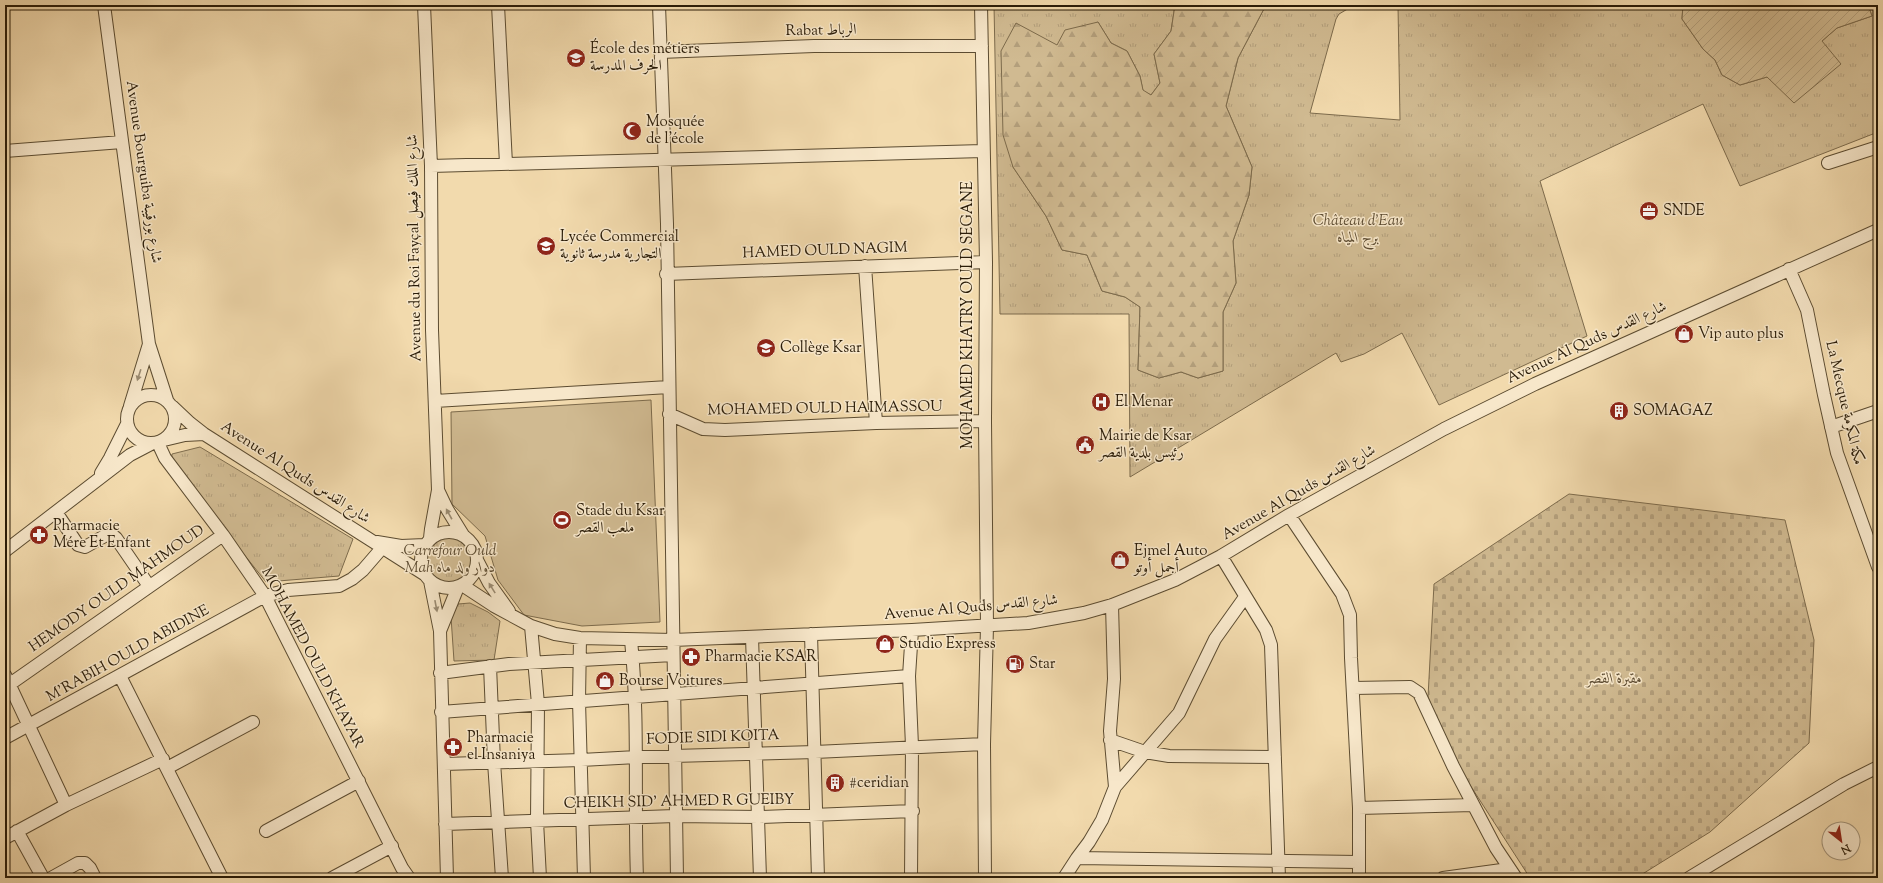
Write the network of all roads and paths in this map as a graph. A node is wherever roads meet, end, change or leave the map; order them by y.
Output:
1 (104, 5) edge
2 (424, 5) edge
3 (498, 5) edge
4 (660, 5) edge
5 (981, 5) edge
6 (982, 46) junction
7 (660, 52) junction
8 (122, 142) junction
9 (1878, 147) edge
10 (983, 150) junction
11 (5, 151) edge
12 (665, 159) junction
13 (1828, 163) dead end
14 (506, 164) junction
15 (431, 166) junction
16 (1878, 230) edge
17 (986, 262) junction
18 (865, 266) junction
19 (1789, 269) junction
20 (666, 274) junction
21 (149, 344) junction
22 (669, 387) junction
23 (435, 401) junction
24 (170, 403) junction
25 (130, 406) junction
26 (1878, 411) edge
27 (669, 414) junction
28 (985, 421) junction
29 (876, 423) junction
30 (127, 424) junction
31 (1831, 427) junction
32 (204, 434) junction
33 (157, 442) junction
34 (94, 482) junction
35 (438, 490) junction
36 (56, 512) junction
37 (1289, 515) junction
38 (223, 535) junction
39 (463, 535) junction
40 (368, 540) junction
41 (428, 542) junction
42 (382, 548) junction
43 (5, 551) edge
44 (1876, 554) edge
45 (1221, 556) junction
46 (478, 560) junction
47 (1878, 567) edge
48 (427, 578) junction
49 (149, 586) junction
50 (460, 586) junction
51 (265, 596) junction
52 (1245, 597) junction
53 (1112, 605) junction
54 (511, 614) junction
55 (531, 626) junction
56 (987, 626) junction
57 (912, 630) junction
58 (440, 631) junction
59 (811, 634) junction
60 (752, 637) junction
61 (580, 638) junction
62 (631, 640) junction
63 (673, 640) junction
64 (673, 655) junction
65 (633, 658) junction
66 (580, 661) junction
67 (534, 663) junction
68 (490, 666) junction
69 (440, 673) junction
70 (120, 676) junction
71 (909, 676) junction
72 (7, 679) edge
73 (813, 682) junction
74 (755, 688) junction
75 (1353, 688) junction
76 (673, 694) junction
77 (635, 697) junction
78 (579, 702) junction
79 (538, 704) junction
80 (492, 708) junction
81 (441, 712) junction
82 (253, 722) dead end
83 (30, 726) junction
84 (5, 738) edge
85 (1110, 740) junction
86 (984, 744) junction
87 (912, 746) junction
88 (756, 752) junction
89 (815, 752) junction
90 (1145, 752) junction
91 (674, 756) junction
92 (636, 757) junction
93 (1275, 757) junction
94 (537, 760) junction
95 (581, 760) junction
96 (494, 762) junction
97 (165, 763) junction
98 (444, 764) junction
99 (1878, 768) edge
100 (359, 781) junction
101 (1115, 787) junction
102 (66, 805) junction
103 (1473, 805) junction
104 (1359, 808) junction
105 (913, 811) junction
106 (817, 815) junction
107 (676, 816) junction
108 (759, 817) junction
109 (635, 818) junction
110 (582, 820) junction
111 (537, 821) junction
112 (498, 823) junction
113 (445, 824) junction
114 (16, 831) junction
115 (266, 831) dead end
116 (5, 838) edge
117 (392, 846) junction
118 (1077, 858) junction
119 (1278, 860) junction
120 (1358, 862) junction
121 (1513, 873) edge
122 (43, 878) edge
123 (51, 878) edge
124 (95, 878) edge
125 (222, 878) edge
126 (332, 878) edge
127 (409, 878) edge
128 (447, 878) edge
129 (502, 878) edge
130 (540, 878) edge
131 (584, 878) edge
132 (637, 878) edge
133 (677, 878) edge
134 (760, 878) edge
135 (818, 878) edge
136 (911, 878) edge
137 (985, 878) edge
138 (1064, 878) edge
139 (1279, 878) edge
140 (1359, 878) edge
141 (1443, 878) edge
142 (1688, 878) edge

1 - 8 street, Avenue Bourguiba شارع بورقيبة
2 - 15 street, Avenue du Roi Fayçal شارع الملك فيصل
3 - 14 street
4 - 7 street
5 - 6 street, MOHAMED KHATRY OULD SEGANE
6 - 7 street, Rabat الرباط
6 - 10 street, MOHAMED KHATRY OULD SEGANE
7 - 12 street
8 - 11 street
8 - 21 street, Avenue Bourguiba شارع بورقيبة
9 - 13 street
10 - 12 street
10 - 17 street, MOHAMED KHATRY OULD SEGANE
12 - 14 street
12 - 20 street
14 - 15 street
15 - 23 street, Avenue du Roi Fayçal شارع الملك فيصل
16 - 19 street, Avenue Al Quds شارع القدس
17 - 18 street, HAMED OULD NAGIM
17 - 28 street, MOHAMED KHATRY OULD SEGANE
18 - 20 street, HAMED OULD NAGIM
18 - 29 street
19 - 31 street, La Mecque مكة المكرمة
19 - 37 street, Avenue Al Quds شارع القدس
20 - 22 street
21 - 24 street, Avenue Bourguiba شارع بورقيبة
21 -> 25 street, Avenue Bourguiba شارع بورقيبة
22 - 23 street
22 - 27 street
23 - 35 street, Avenue du Roi Fayçal شارع الملك فيصل
24 - 25 street
24 - 32 street, Avenue Al Quds شارع القدس
24 - 33 street
25 - 30 street
26 - 31 street
27 - 29 street, MOHAMED OULD HAIMASSOU
27 - 63 street
28 - 29 street, MOHAMED OULD HAIMASSOU
28 - 56 street, MOHAMED KHATRY OULD SEGANE
30 - 33 street
30 - 34 street
31 - 44 street, La Mecque مكة المكرمة
32 - 33 street, Avenue Al Quds شارع القدس
32 - 40 street, Avenue Al Quds شارع القدس
33 - 34 street, Avenue Al Quds شارع القدس
33 - 38 street, MOHAMED OULD KHAYAR
34 - 36 street, Avenue Al Quds شارع القدس
39 -> 35 street
35 - 41 street
36 - 43 street, Avenue Al Quds شارع القدس
36 - 49 street
37 - 45 street, Avenue Al Quds شارع القدس
37 - 75 street
38 - 49 street, HEMODY OULD MAHMOUD
38 - 51 street, MOHAMED OULD KHAYAR
39 - 41 street
39 - 46 street
40 - 41 street, Avenue Al Quds شارع القدس
40 - 42 street, Avenue Al Quds شارع القدس
41 - 48 street
42 - 48 street, Avenue Al Quds شارع القدس
42 - 51 street, M'RABIH OULD ABIDINE
44 - 47 street, La Mecque مكة المكرمة
45 - 52 street
45 - 53 street, Avenue Al Quds شارع القدس
46 - 50 street
54 -> 46 street, Avenue Al Quds شارع القدس
48 - 50 street
48 -> 58 street
49 - 72 street, HEMODY OULD MAHMOUD
50 - 54 street, Avenue Al Quds شارع القدس
50 - 58 street
51 - 70 street, M'RABIH OULD ABIDINE
51 - 100 street, MOHAMED OULD KHAYAR
52 - 90 street
52 - 93 street
53 - 56 street, Avenue Al Quds شارع القدس
53 - 85 street
54 - 55 street, Avenue Al Quds شارع القدس
55 - 61 street, Avenue Al Quds شارع القدس
55 - 67 street
56 - 57 street, Avenue Al Quds شارع القدس
56 - 86 street, MOHAMED KHATRY OULD SEGANE
57 - 59 street, Avenue Al Quds شارع القدس
57 - 71 street
58 - 69 street
59 - 60 street, Avenue Al Quds شارع القدس
59 - 73 street
60 - 63 street, Avenue Al Quds شارع القدس
60 - 74 street
61 - 62 street, Avenue Al Quds شارع القدس
61 - 66 street
62 - 63 street, Avenue Al Quds شارع القدس
62 - 65 street
63 - 64 street
64 - 65 street
64 - 76 street
65 - 66 street
65 - 77 street
66 - 67 street
66 - 78 street
67 - 68 street
67 - 79 street
68 - 69 street
68 - 80 street
69 - 81 street
70 - 83 street, M'RABIH OULD ABIDINE
70 - 97 street
71 - 73 street
71 - 87 street
72 - 83 street
73 - 74 street
73 - 89 street
74 - 76 street
74 - 88 street
75 - 103 street
75 - 104 street
76 - 77 street
76 - 91 street
77 - 78 street
77 - 92 street
78 - 79 street
78 - 95 street
79 - 80 street
79 - 94 street
80 - 81 street
80 - 96 street
81 - 98 street
82 - 97 street
83 - 84 street, M'RABIH OULD ABIDINE
83 - 102 street
85 - 90 street
85 - 101 street
86 - 87 street, FODIE SIDI KOITA
86 - 137 street, MOHAMED KHATRY OULD SEGANE
87 - 89 street, FODIE SIDI KOITA
87 - 105 street
88 - 89 street, FODIE SIDI KOITA
88 - 91 street, FODIE SIDI KOITA
88 - 108 street
89 - 106 street
90 - 93 street
90 - 101 street
91 - 92 street, FODIE SIDI KOITA
91 - 107 street
92 - 95 street, FODIE SIDI KOITA
92 - 109 street
93 - 119 street
94 - 95 street, FODIE SIDI KOITA
94 - 96 street, FODIE SIDI KOITA
94 - 111 street
95 - 110 street
96 - 98 street, FODIE SIDI KOITA
96 - 112 street
97 - 102 street
97 - 125 street
98 - 113 street
99 - 142 street
100 - 115 street
100 - 117 street, MOHAMED OULD KHAYAR
101 - 118 street
102 - 114 street
103 - 104 street
103 - 121 street
104 - 120 street
105 - 106 street, CHEIKH SID' AHMED R GUEIBY
105 - 136 street
106 - 108 street, CHEIKH SID' AHMED R GUEIBY
106 - 135 street
107 - 108 street, CHEIKH SID' AHMED R GUEIBY
107 - 109 street, CHEIKH SID' AHMED R GUEIBY
107 - 133 street
108 - 134 street
109 - 110 street, CHEIKH SID' AHMED R GUEIBY
109 - 132 street
110 - 111 street, CHEIKH SID' AHMED R GUEIBY
110 - 131 street
111 - 112 street, CHEIKH SID' AHMED R GUEIBY
111 - 130 street
112 - 113 street, CHEIKH SID' AHMED R GUEIBY
112 - 129 street
113 - 128 street
114 - 116 street
114 - 122 street
117 - 126 street
117 - 127 street, MOHAMED OULD KHAYAR
118 - 119 street
118 - 138 street
119 - 120 street
119 - 139 street
120 - 140 street
121 - 141 street
123 - 124 street

